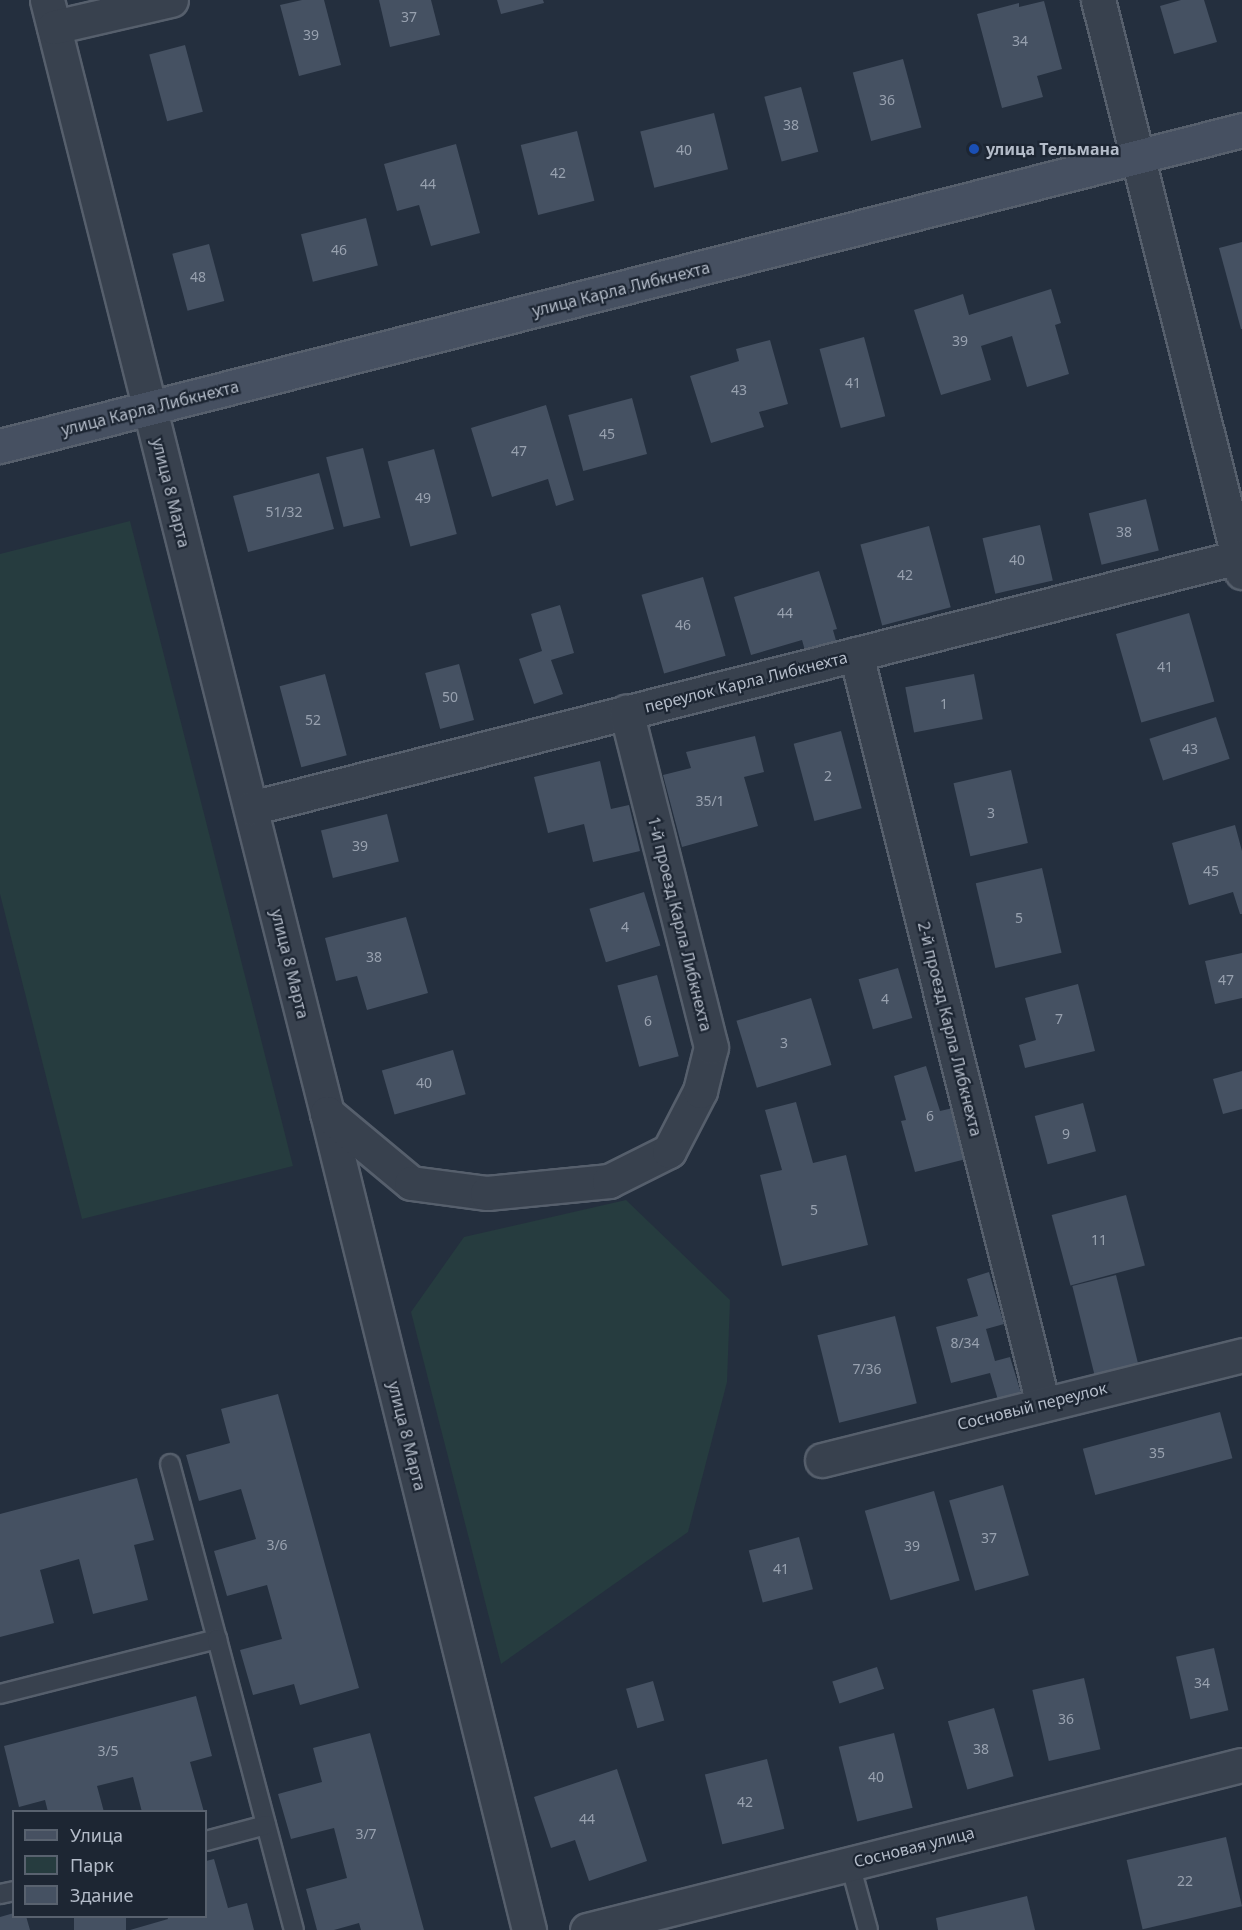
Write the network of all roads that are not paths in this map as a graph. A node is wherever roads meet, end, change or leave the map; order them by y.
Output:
1 (171, 0) edge
2 (1098, 0) edge
3 (50, 13) edge
4 (1242, 130) edge
5 (1136, 157) junction
6 (150, 408) junction
7 (0, 447) edge
8 (1241, 562) edge
9 (856, 654) junction
10 (626, 712) junction
11 (251, 808) junction
12 (327, 1113) junction
13 (1242, 1355) edge
14 (1043, 1404) junction
15 (822, 1460) dead end
16 (170, 1464) dead end
17 (217, 1639) junction
18 (0, 1694) edge
19 (1242, 1765) edge
20 (266, 1825) junction
21 (207, 1841) edge
22 (850, 1864) junction
23 (294, 1930) edge
24 (529, 1930) edge
25 (587, 1930) edge
26 (868, 1930) edge

1 - 3 street
2 - 5 street
3 - 6 street, улица 8 Марта
4 - 5 main road, улица Карла Либкнехта
5 - 6 main road, улица Карла Либкнехта
5 - 8 street
6 - 7 main road, улица Карла Либкнехта
6 - 11 street, улица 8 Марта
8 - 9 street, переулок Карла Либкнехта
9 - 10 street, переулок Карла Либкнехта
9 - 14 street, 2-й проезд Карла Либкнехта
10 - 11 street, переулок Карла Либкнехта
10 - 12 street, 1-й проезд Карла Либкнехта
11 - 12 street, улица 8 Марта
12 - 24 street, улица 8 Марта
13 - 14 street, Сосновый переулок
14 - 15 street, Сосновый переулок
16 - 17 lane
17 - 18 lane
17 - 20 lane
19 - 22 street, Сосновая улица
20 - 21 lane
20 - 23 lane
22 - 25 street, Сосновая улица
22 - 26 lane

